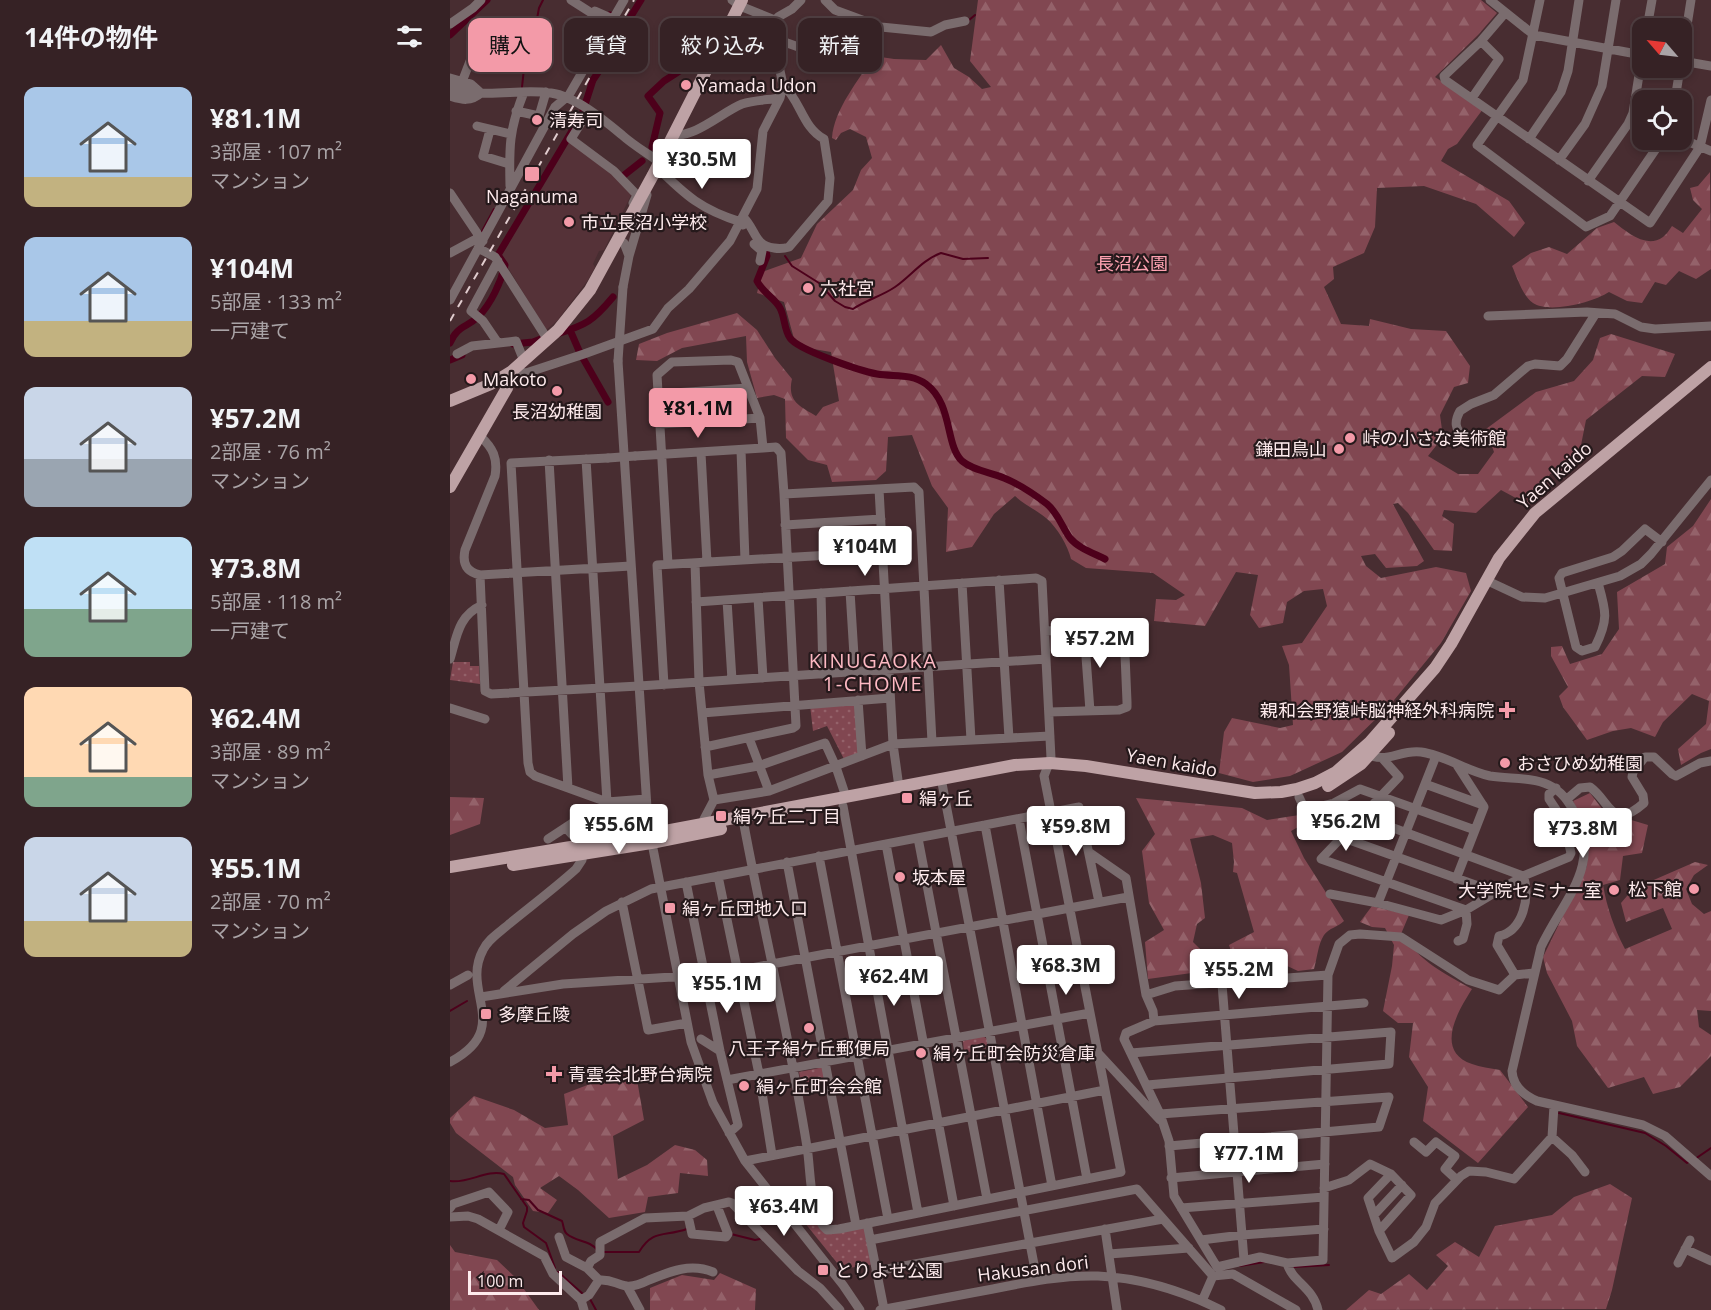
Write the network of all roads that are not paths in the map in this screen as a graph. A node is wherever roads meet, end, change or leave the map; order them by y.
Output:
1 (481, 0) edge
2 (571, 0) edge
3 (624, 0) edge
4 (801, 0) edge
5 (825, 0) edge
6 (1490, 0) edge
7 (1540, 0) edge
8 (1579, 0) edge
9 (1616, 0) edge
10 (1652, 0) edge
11 (1691, 0) edge
12 (738, 2) edge
13 (472, 9) junction
14 (1505, 13) junction
15 (611, 18) edge
16 (614, 18) edge
17 (771, 18) edge
18 (778, 18) edge
19 (1649, 18) edge
20 (1688, 18) edge
21 (965, 21) dead end
22 (450, 24) edge
23 (450, 31) edge
24 (1534, 35) junction
25 (1481, 41) junction
26 (1573, 43) junction
27 (1609, 49) junction
28 (1632, 53) edge
29 (1692, 61) edge
30 (468, 66) edge
31 (1711, 66) edge
32 (582, 72) edge
33 (780, 72) edge
34 (450, 78) edge
35 (1638, 78) edge
36 (462, 82) junction
37 (783, 85) junction
38 (450, 87) edge
39 (524, 92) junction
40 (546, 92) junction
41 (481, 93) junction
42 (450, 96) edge
43 (565, 98) junction
44 (780, 98) junction
45 (1472, 98) junction
46 (1711, 100) edge
47 (589, 110) junction
48 (516, 111) junction
49 (1497, 116) junction
50 (477, 126) dead end
51 (490, 130) junction
52 (510, 134) junction
53 (674, 134) junction
54 (1529, 139) junction
55 (1692, 143) edge
56 (1700, 147) junction
57 (1655, 150) edge
58 (1711, 151) edge
59 (1559, 160) junction
60 (509, 164) junction
61 (656, 168) junction
62 (1588, 181) junction
63 (510, 191) junction
64 (450, 193) edge
65 (1619, 203) junction
66 (742, 220) junction
67 (616, 238) junction
68 (479, 242) junction
69 (450, 253) edge
70 (629, 256) junction
71 (498, 261) junction
72 (760, 261) dead end
73 (450, 276) edge
74 (460, 281) junction
75 (450, 300) edge
76 (1596, 313) junction
77 (1488, 316) dead end
78 (1711, 326) edge
79 (548, 340) junction
80 (498, 343) junction
81 (457, 354) dead end
82 (524, 361) junction
83 (1711, 368) edge
84 (512, 371) junction
85 (1711, 377) edge
86 (748, 388) junction
87 (659, 394) junction
88 (450, 401) edge
89 (760, 418) junction
90 (660, 424) junction
91 (480, 436) junction
92 (1463, 437) dead end
93 (763, 448) junction
94 (741, 450) junction
95 (701, 453) junction
96 (662, 454) junction
97 (586, 459) junction
98 (549, 460) junction
99 (1711, 480) edge
100 (450, 488) edge
101 (879, 489) junction
102 (784, 494) junction
103 (881, 519) junction
104 (785, 525) junction
105 (1662, 542) junction
106 (882, 552) junction
107 (787, 557) junction
108 (745, 560) junction
109 (695, 562) junction
110 (707, 562) junction
111 (668, 564) junction
112 (631, 566) junction
113 (593, 568) junction
114 (555, 570) junction
115 (517, 572) junction
116 (480, 575) junction
117 (999, 580) junction
118 (962, 583) junction
119 (1492, 583) junction
120 (1598, 583) junction
121 (924, 586) junction
122 (884, 589) junction
123 (850, 591) junction
124 (820, 593) junction
125 (1564, 594) junction
126 (789, 596) junction
127 (758, 598) junction
128 (727, 600) junction
129 (696, 602) junction
130 (482, 605) junction
131 (1084, 630) junction
132 (1046, 631) junction
133 (450, 659) edge
134 (1046, 659) junction
135 (1005, 662) junction
136 (966, 664) junction
137 (928, 667) junction
138 (889, 670) junction
139 (855, 672) junction
140 (823, 674) junction
141 (794, 676) junction
142 (763, 678) junction
143 (732, 680) junction
144 (699, 682) junction
145 (664, 685) junction
146 (639, 686) junction
147 (599, 688) junction
148 (563, 691) junction
149 (524, 692) junction
150 (890, 698) junction
151 (858, 700) junction
152 (795, 705) junction
153 (450, 708) edge
154 (1090, 711) junction
155 (1049, 712) junction
156 (702, 713) junction
157 (485, 719) dead end
158 (1050, 736) junction
159 (749, 738) junction
160 (1009, 738) junction
161 (971, 740) junction
162 (932, 742) junction
163 (893, 744) junction
164 (705, 747) junction
165 (1366, 753) junction
166 (862, 756) junction
167 (1436, 756) junction
168 (1383, 759) junction
169 (1711, 761) edge
170 (1457, 765) junction
171 (758, 766) junction
172 (836, 767) junction
173 (1048, 767) junction
174 (708, 775) junction
175 (941, 782) junction
176 (1425, 784) junction
177 (899, 787) junction
178 (568, 788) junction
179 (1556, 788) junction
180 (769, 791) junction
181 (1381, 796) junction
182 (1299, 797) junction
183 (646, 799) junction
184 (1567, 799) junction
185 (714, 800) junction
186 (845, 801) junction
187 (607, 802) junction
188 (1483, 805) junction
189 (1079, 807) junction
190 (1415, 808) junction
191 (1051, 812) junction
192 (1361, 816) junction
193 (580, 819) dead end
194 (1019, 819) junction
195 (704, 824) junction
196 (744, 825) junction
197 (984, 825) junction
198 (566, 828) junction
199 (1475, 830) junction
200 (951, 831) junction
201 (1406, 833) junction
202 (1341, 837) junction
203 (918, 838) junction
204 (548, 839) dead end
205 (650, 839) junction
206 (886, 844) junction
207 (581, 849) junction
208 (852, 850) junction
209 (1089, 853) junction
210 (1466, 855) junction
211 (819, 856) junction
212 (1396, 857) junction
213 (787, 862) junction
214 (450, 867) edge
215 (752, 869) junction
216 (450, 875) edge
217 (718, 876) junction
218 (1523, 876) junction
219 (1456, 879) junction
220 (1387, 881) junction
221 (686, 882) junction
222 (659, 887) junction
223 (1495, 892) junction
224 (1330, 894) dead end
225 (1128, 897) junction
226 (622, 902) junction
227 (1099, 902) junction
228 (1378, 903) junction
229 (1070, 908) junction
230 (1466, 910) junction
231 (1037, 914) junction
232 (1002, 920) junction
233 (969, 926) junction
234 (936, 933) junction
235 (904, 939) junction
236 (1458, 941) dead end
237 (869, 945) junction
238 (837, 951) junction
239 (805, 957) junction
240 (771, 963) junction
241 (738, 970) junction
242 (1534, 973) junction
243 (468, 975) dead end
244 (705, 975) junction
245 (1328, 975) junction
246 (1515, 975) junction
247 (677, 978) junction
248 (638, 980) junction
249 (1222, 984) junction
250 (450, 985) edge
251 (502, 992) junction
252 (1146, 995) junction
253 (481, 997) junction
254 (1364, 1003) dead end
255 (1327, 1008) junction
256 (1090, 1013) junction
257 (1225, 1015) junction
258 (1057, 1019) junction
259 (1154, 1021) junction
260 (687, 1023) junction
261 (1022, 1025) junction
262 (989, 1031) junction
263 (1327, 1037) junction
264 (956, 1038) junction
265 (701, 1039) dead end
266 (924, 1044) junction
267 (1227, 1045) junction
268 (888, 1050) junction
269 (720, 1051) junction
270 (1098, 1053) junction
271 (1131, 1053) junction
272 (857, 1056) junction
273 (450, 1062) edge
274 (825, 1062) junction
275 (792, 1068) junction
276 (1326, 1069) junction
277 (759, 1074) junction
278 (1229, 1078) junction
279 (727, 1080) junction
280 (1147, 1085) junction
281 (1105, 1090) junction
282 (1071, 1096) junction
283 (1326, 1102) junction
284 (1036, 1103) junction
285 (1554, 1106) junction
286 (1232, 1109) junction
287 (1004, 1110) junction
288 (1160, 1114) junction
289 (971, 1116) junction
290 (939, 1123) junction
291 (1163, 1124) junction
292 (903, 1130) junction
293 (1325, 1132) junction
294 (729, 1133) junction
295 (872, 1136) junction
296 (1552, 1137) junction
297 (1234, 1140) junction
298 (841, 1142) junction
299 (1414, 1142) dead end
300 (1169, 1146) junction
301 (808, 1148) junction
302 (772, 1155) junction
303 (745, 1161) junction
304 (1324, 1164) junction
305 (1237, 1172) junction
306 (1585, 1172) dead end
307 (1391, 1174) junction
308 (1711, 1176) edge
309 (1171, 1178) junction
310 (1087, 1179) junction
311 (1457, 1180) junction
312 (1402, 1185) junction
313 (1052, 1186) junction
314 (1020, 1192) junction
315 (1324, 1193) junction
316 (987, 1199) junction
317 (1239, 1204) junction
318 (717, 1206) junction
319 (954, 1206) junction
320 (450, 1208) edge
321 (1181, 1208) junction
322 (1024, 1210) junction
323 (918, 1213) junction
324 (1374, 1215) junction
325 (688, 1216) junction
326 (450, 1217) edge
327 (888, 1219) junction
328 (1164, 1219) junction
329 (867, 1223) junction
330 (856, 1225) junction
331 (1105, 1229) junction
332 (1324, 1229) junction
333 (500, 1230) junction
334 (1379, 1231) junction
335 (1242, 1235) junction
336 (559, 1237) dead end
337 (870, 1240) junction
338 (1201, 1240) junction
339 (1690, 1240) dead end
340 (1030, 1243) junction
341 (1189, 1248) junction
342 (1685, 1249) junction
343 (1109, 1254) junction
344 (1244, 1260) junction
345 (1711, 1261) edge
346 (1287, 1263) junction
347 (1678, 1263) dead end
348 (587, 1268) junction
349 (876, 1271) junction
350 (713, 1272) dead end
351 (1213, 1276) junction
352 (1113, 1277) junction
353 (599, 1280) junction
354 (1037, 1280) junction
355 (627, 1286) junction
356 (584, 1301) edge
357 (1202, 1301) junction
358 (901, 1308) edge
359 (640, 1310) edge
360 (840, 1310) edge
361 (860, 1310) edge
362 (882, 1310) edge
363 (1117, 1310) edge
364 (1221, 1310) edge
365 (1296, 1310) edge
366 (1318, 1310) edge

1 - 13 street
2 - 15 street
3 - 16 street
4 - 18 street
5 - 21 street
6 - 14 street
7 - 24 street
8 - 26 street
9 - 27 street
10 - 19 street
11 - 20 street
12 - 17 street
12 - 53 main road
13 - 22 street
13 - 23 street
14 - 24 street
14 - 25 street
24 - 26 street
24 - 49 street
25 - 45 street
25 - 45 street
26 - 27 street
26 - 54 street
27 - 28 street
27 - 59 street
29 - 31 street
30 - 36 street
32 - 43 street
33 - 37 street
34 - 36 street
35 - 62 street
36 - 41 street
37 - 44 street
37 - 66 street
38 - 41 street
39 - 40 street
39 - 41 street
39 - 48 street
40 - 43 street
40 - 48 street
41 - 42 street
43 - 47 street
43 - 63 street
44 - 53 street
44 - 66 street
45 - 49 street
46 - 56 street
47 - 61 street
47 - 67 street
48 - 52 street
49 - 54 street
49 - 65 street
50 - 51 street
51 - 52 street
51 - 60 street
52 - 60 street
53 - 61 main road
54 - 59 street
55 - 56 street
56 - 58 street
56 - 65 street
57 - 65 street
59 - 62 street
60 - 63 street
61 - 66 street
61 - 67 main road
61 - 70 street
62 - 65 street
63 - 68 street
64 - 68 street
66 - 72 street
66 - 84 street
67 - 70 street
67 - 79 main road
68 - 69 street
68 - 71 street
68 - 74 street
70 - 112 street, bridge
71 - 79 street
71 - 80 street
73 - 74 street
74 - 75 street
76 - 77 street
76 - 78 street
76 - 92 street
79 - 82 main road
80 - 81 street
80 - 82 street
82 - 84 main road
83 - 165 main road, Yaen kaido
84 - 88 main road
84 - 91 main road
85 - 119 main road, Yaen kaido
86 - 87 street
86 - 87 street
86 - 89 street
87 - 90 street
89 - 90 street
89 - 93 street
90 - 96 street
91 - 100 main road
91 - 116 street
93 - 94 street
93 - 102 street
94 - 95 street
94 - 108 street
95 - 96 street
95 - 110 street
96 - 97 street, bridge
96 - 111 street
97 - 98 street
97 - 113 street
98 - 114 street
98 - 115 street
99 - 105 street
101 - 102 street
101 - 103 street
101 - 121 street
102 - 104 street
103 - 104 street
103 - 106 street
104 - 107 street
105 - 120 street
105 - 125 street
106 - 107 street
106 - 122 street
107 - 108 street
107 - 126 street
108 - 110 street
109 - 110 street
109 - 111 street
109 - 129 street
111 - 145 street
112 - 113 street
112 - 146 street
113 - 114 street
113 - 147 street
114 - 115 street
114 - 148 street
115 - 116 street
115 - 149 street
116 - 130 street
117 - 118 street
117 - 132 street
117 - 135 street
118 - 121 street
118 - 136 street
119 - 125 street
119 - 165 main road, Yaen kaido
120 - 125 street
120 - 125 street
121 - 122 street
121 - 137 street
122 - 123 street
122 - 138 street
123 - 124 street
123 - 139 street
124 - 126 street
124 - 140 street
126 - 127 street
126 - 141 street
127 - 128 street
127 - 142 street
128 - 129 street
128 - 143 street
129 - 144 street
130 - 133 street
130 - 149 street
131 - 132 street
131 - 154 street
131 - 154 street
132 - 134 street
134 - 135 street
134 - 155 street
135 - 136 street
135 - 160 street
136 - 137 street
136 - 161 street
137 - 138 street
137 - 162 street
138 - 139 street
138 - 150 street
139 - 140 street
140 - 141 street
141 - 142 street
141 - 152 street
142 - 143 street
143 - 144 street
144 - 145 street
144 - 156 street
145 - 146 street
146 - 147 street
146 - 183 street
147 - 148 street
147 - 187 street
148 - 149 street
148 - 178 street
149 - 178 street
150 - 151 street
150 - 163 street
151 - 152 street
151 - 166 street
152 - 156 street
152 - 159 street
153 - 157 street
154 - 155 street
155 - 158 street
156 - 164 street
158 - 160 street
158 - 173 street
159 - 164 street
159 - 171 street
160 - 161 street
161 - 162 street
162 - 163 street
163 - 166 street
163 - 177 street
164 - 174 street
165 - 168 street
165 - 173 main road, Yaen kaido
165 - 182 main road, Yaen kaido
166 - 172 street
167 - 168 street
167 - 170 street
167 - 176 street
168 - 181 street
169 - 184 street
170 - 179 street
170 - 188 street
171 - 172 street
171 - 174 street
171 - 180 street
172 - 180 street
172 - 186 street
173 - 175 main road, Yaen kaido
173 - 182 main road, Yaen kaido
173 - 191 street
174 - 185 street
175 - 177 main road, Yaen kaido
175 - 186 main road, Yaen kaido
175 - 200 street
176 - 188 street
176 - 190 street
177 - 186 main road, Yaen kaido
178 - 187 street
179 - 184 street
179 - 218 street
180 - 185 street
181 - 182 street
181 - 190 street
181 - 192 street
183 - 187 street
183 - 205 street
184 - 242 street
185 - 195 street
186 - 195 main road, Yaen kaido
186 - 196 main road, Yaen kaido
186 - 208 street
188 - 199 street
189 - 191 street
189 - 209 street
189 - 227 street
190 - 199 street
190 - 201 street
191 - 194 street
191 - 229 street
192 - 201 street
192 - 202 street
193 - 198 street
194 - 197 street
194 - 231 street
195 - 205 main road, Yaen kaido
196 - 205 main road, Yaen kaido
196 - 215 street
197 - 200 street
197 - 232 street
198 - 204 street
198 - 207 street
199 - 210 street
200 - 203 street
200 - 233 street
201 - 210 street
201 - 212 street
202 - 212 street
202 - 220 street
203 - 206 street
203 - 234 street
205 - 207 main road, Yaen kaido
205 - 222 street
206 - 208 street
206 - 235 street
207 - 214 main road, Yaen kaido
207 - 216 main road, Yaen kaido
207 - 253 street
208 - 211 street
208 - 237 street
209 - 225 street
209 - 227 street
210 - 218 street
210 - 219 street
211 - 213 street
211 - 238 street
212 - 219 street
212 - 220 street
213 - 215 street
213 - 239 street
215 - 217 street
215 - 240 street
217 - 221 street
217 - 241 street
218 - 223 street
218 - 246 street
219 - 223 street
220 - 228 street
220 - 230 street
221 - 222 street
221 - 244 street
222 - 226 street
222 - 247 street
223 - 230 street
224 - 228 street
225 - 227 street
225 - 252 street
226 - 248 street
226 - 251 street
227 - 229 street
228 - 230 street
229 - 231 street
229 - 256 street
230 - 236 street
231 - 232 street
231 - 258 street
232 - 233 street
232 - 261 street
233 - 234 street
233 - 262 street
234 - 235 street
234 - 264 street
235 - 237 street
235 - 266 street
237 - 238 street
237 - 268 street
238 - 239 street
238 - 272 street
239 - 240 street
239 - 274 street
240 - 241 street
240 - 275 street
241 - 244 street
241 - 277 street
242 - 246 street
242 - 285 street
243 - 250 street
244 - 247 street
244 - 269 street
245 - 246 street
245 - 249 street
245 - 255 street
247 - 248 street
247 - 260 street
248 - 251 street
248 - 260 street
249 - 252 street
249 - 257 street
251 - 253 street
252 - 259 street
253 - 273 street
254 - 255 street
255 - 257 street
255 - 263 street
256 - 258 street
256 - 270 street
257 - 259 street
257 - 267 street
258 - 261 street
258 - 282 street
259 - 271 street
260 - 294 street
261 - 262 street
261 - 284 street
262 - 264 street
262 - 287 street
263 - 267 street
263 - 276 street
263 - 276 street
264 - 266 street
264 - 289 street
265 - 269 street
266 - 268 street
266 - 290 street
267 - 271 street
267 - 278 street
268 - 272 street
268 - 292 street
269 - 279 street
270 - 281 street
270 - 291 street
271 - 280 street
272 - 274 street
272 - 295 street
274 - 275 street
274 - 298 street
275 - 277 street
275 - 301 street
276 - 278 street
276 - 283 street
277 - 279 street
277 - 302 street
278 - 280 street
278 - 286 street
279 - 294 street
280 - 288 street
281 - 282 street
281 - 310 street
282 - 284 street
282 - 310 street
283 - 286 street
283 - 293 street
283 - 293 street
284 - 287 street
284 - 313 street
285 - 296 street
285 - 308 street
286 - 288 street
286 - 297 street
287 - 289 street
287 - 314 street
288 - 291 street
289 - 290 street
289 - 316 street
290 - 292 street
290 - 319 street
291 - 300 street
292 - 295 street
292 - 323 street
293 - 297 street
293 - 304 street
294 - 303 street
295 - 298 street
295 - 327 street
296 - 306 street
296 - 311 street
297 - 300 street
297 - 305 street
298 - 301 street
298 - 330 street
299 - 311 street
300 - 309 street
301 - 302 street
301 - 330 street
302 - 303 street
303 - 361 street
304 - 305 street
304 - 315 street
305 - 309 street
305 - 317 street
307 - 312 street
307 - 315 street
307 - 324 street
309 - 321 street
310 - 313 street
311 - 334 street
312 - 324 street
312 - 334 street
313 - 314 street
314 - 316 street
314 - 322 street
315 - 317 street
315 - 332 street
316 - 319 street
317 - 321 street
317 - 335 street
318 - 325 street
318 - 325 street
318 - 360 street
319 - 323 street
320 - 333 street
321 - 338 street
322 - 328 street
322 - 337 street
322 - 340 street
323 - 327 street
324 - 334 street
325 - 348 street
326 - 333 street
327 - 329 street
328 - 331 street
328 - 341 street
329 - 330 street
329 - 337 street
331 - 340 street
331 - 343 street
332 - 335 street
332 - 346 street
333 - 356 street
335 - 338 street
335 - 344 street
336 - 348 street
337 - 349 street
338 - 344 street
339 - 342 street
340 - 349 street
340 - 354 street
341 - 343 street
341 - 351 street
342 - 345 street
342 - 347 street
343 - 352 street
344 - 346 street
346 - 366 street
348 - 353 street
349 - 362 street
350 - 355 street
351 - 357 street
351 - 365 street
352 - 354 street, Hakusan dori
352 - 357 street, Hakusan dori
352 - 363 street
353 - 355 street
353 - 356 street
354 - 358 street, Hakusan dori
355 - 359 street
357 - 364 street, Hakusan dori
358 - 362 street, Hakusan dori

